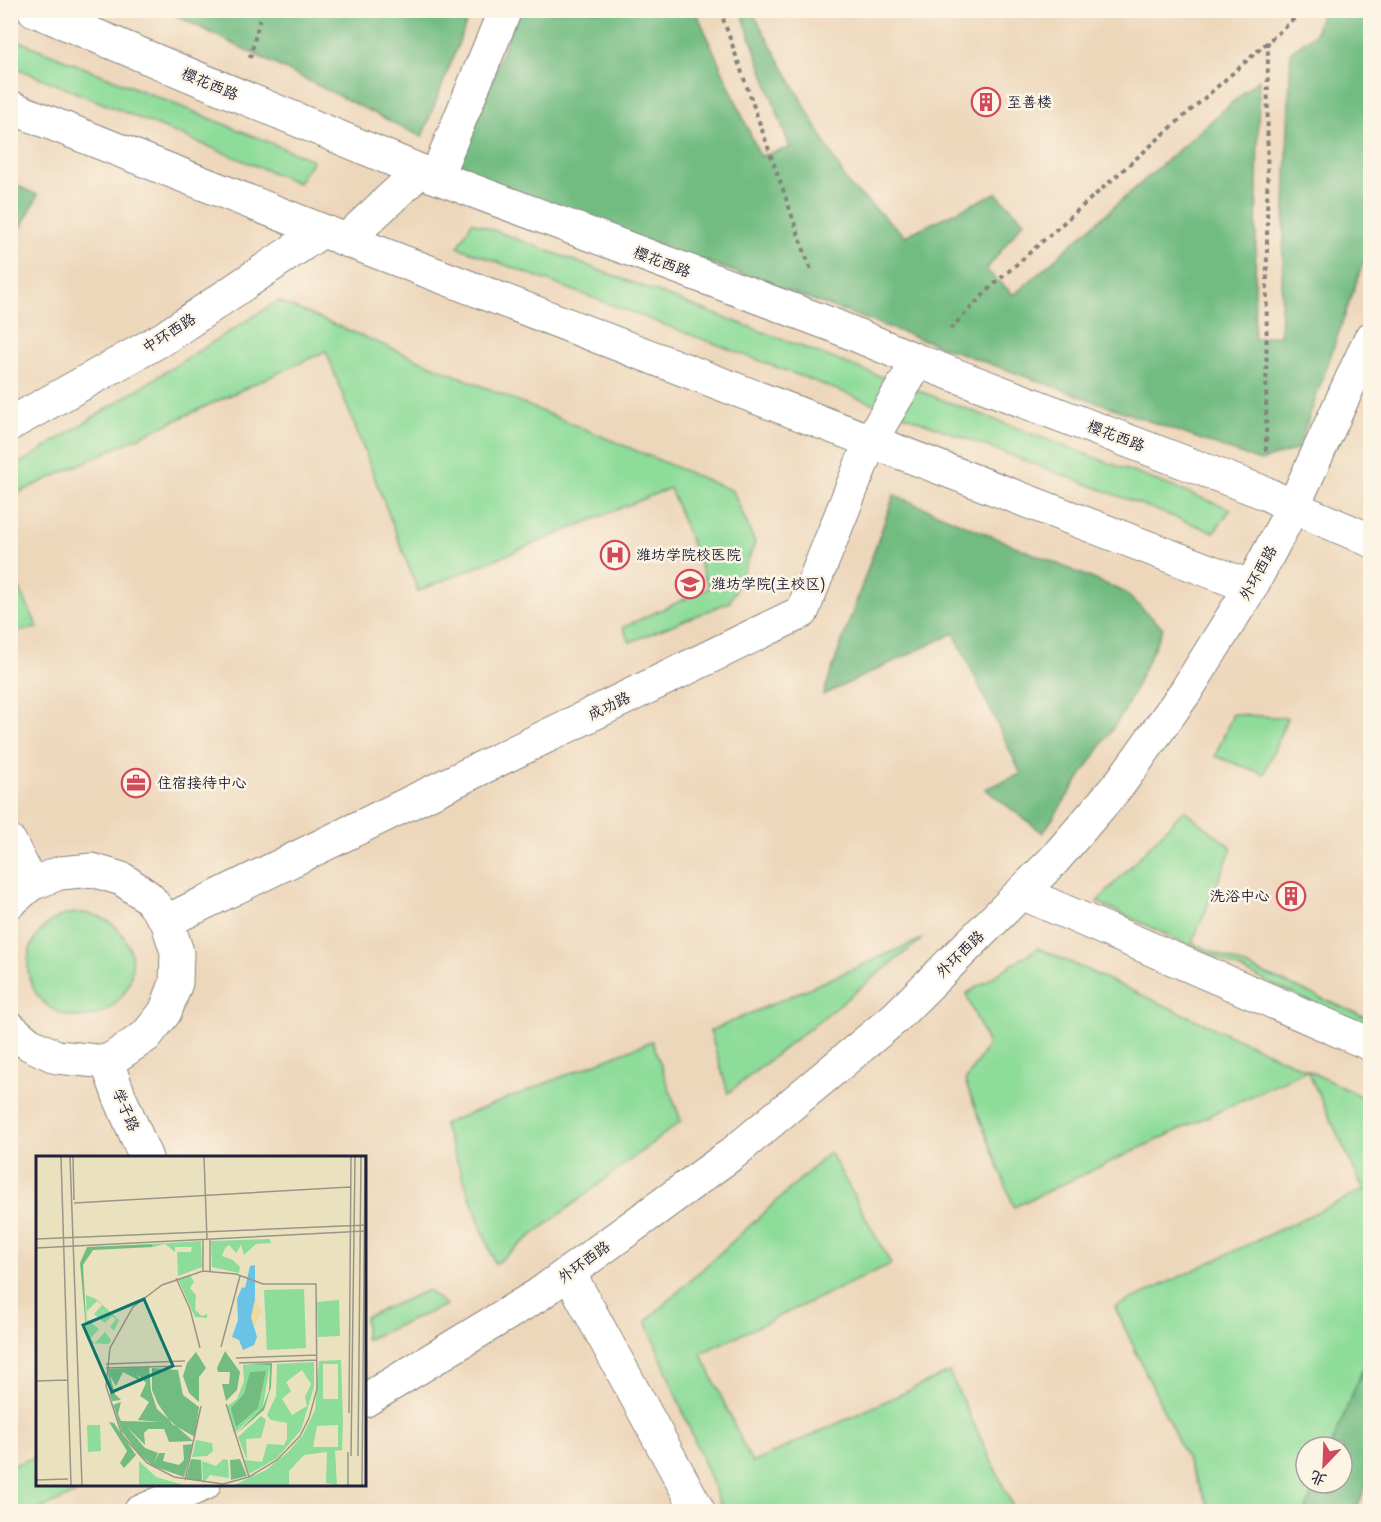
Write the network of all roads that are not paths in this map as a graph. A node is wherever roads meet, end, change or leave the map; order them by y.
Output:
1 (34, 10) edge
2 (505, 10) edge
3 (10, 107) edge
4 (428, 174) junction
5 (334, 236) junction
6 (1371, 339) edge
7 (918, 361) junction
8 (10, 424) edge
9 (871, 440) junction
10 (1279, 500) junction
11 (1371, 540) edge
12 (1251, 587) junction
13 (10, 842) edge
14 (21, 893) edge
15 (1022, 893) junction
16 (167, 921) junction
17 (10, 1028) edge
18 (1371, 1044) edge
19 (107, 1062) junction
20 (145, 1156) edge
21 (569, 1273) junction
22 (366, 1400) edge
23 (202, 1486) edge
24 (140, 1512) edge
25 (699, 1512) edge

1 - 4 street, 樱花西路
2 - 4 street, 中环西路
3 - 5 street
4 - 5 street, 中环西路
4 - 7 street, 樱花西路
5 - 8 street, 中环西路
5 - 9 street
6 - 10 street, 外环西路
7 - 9 street, 成功路
7 - 10 street, 樱花西路
9 - 12 street
9 - 16 street, 成功路
10 - 11 street, 樱花西路
10 - 12 street, 外环西路
12 - 15 street, 外环西路
13 - 14 street
14 - 16 street
15 - 18 street
15 - 21 street, 外环西路
16 - 19 street
17 - 19 street
19 - 20 street, 学子路
21 - 22 street, 外环西路
21 - 25 street
23 - 24 street

